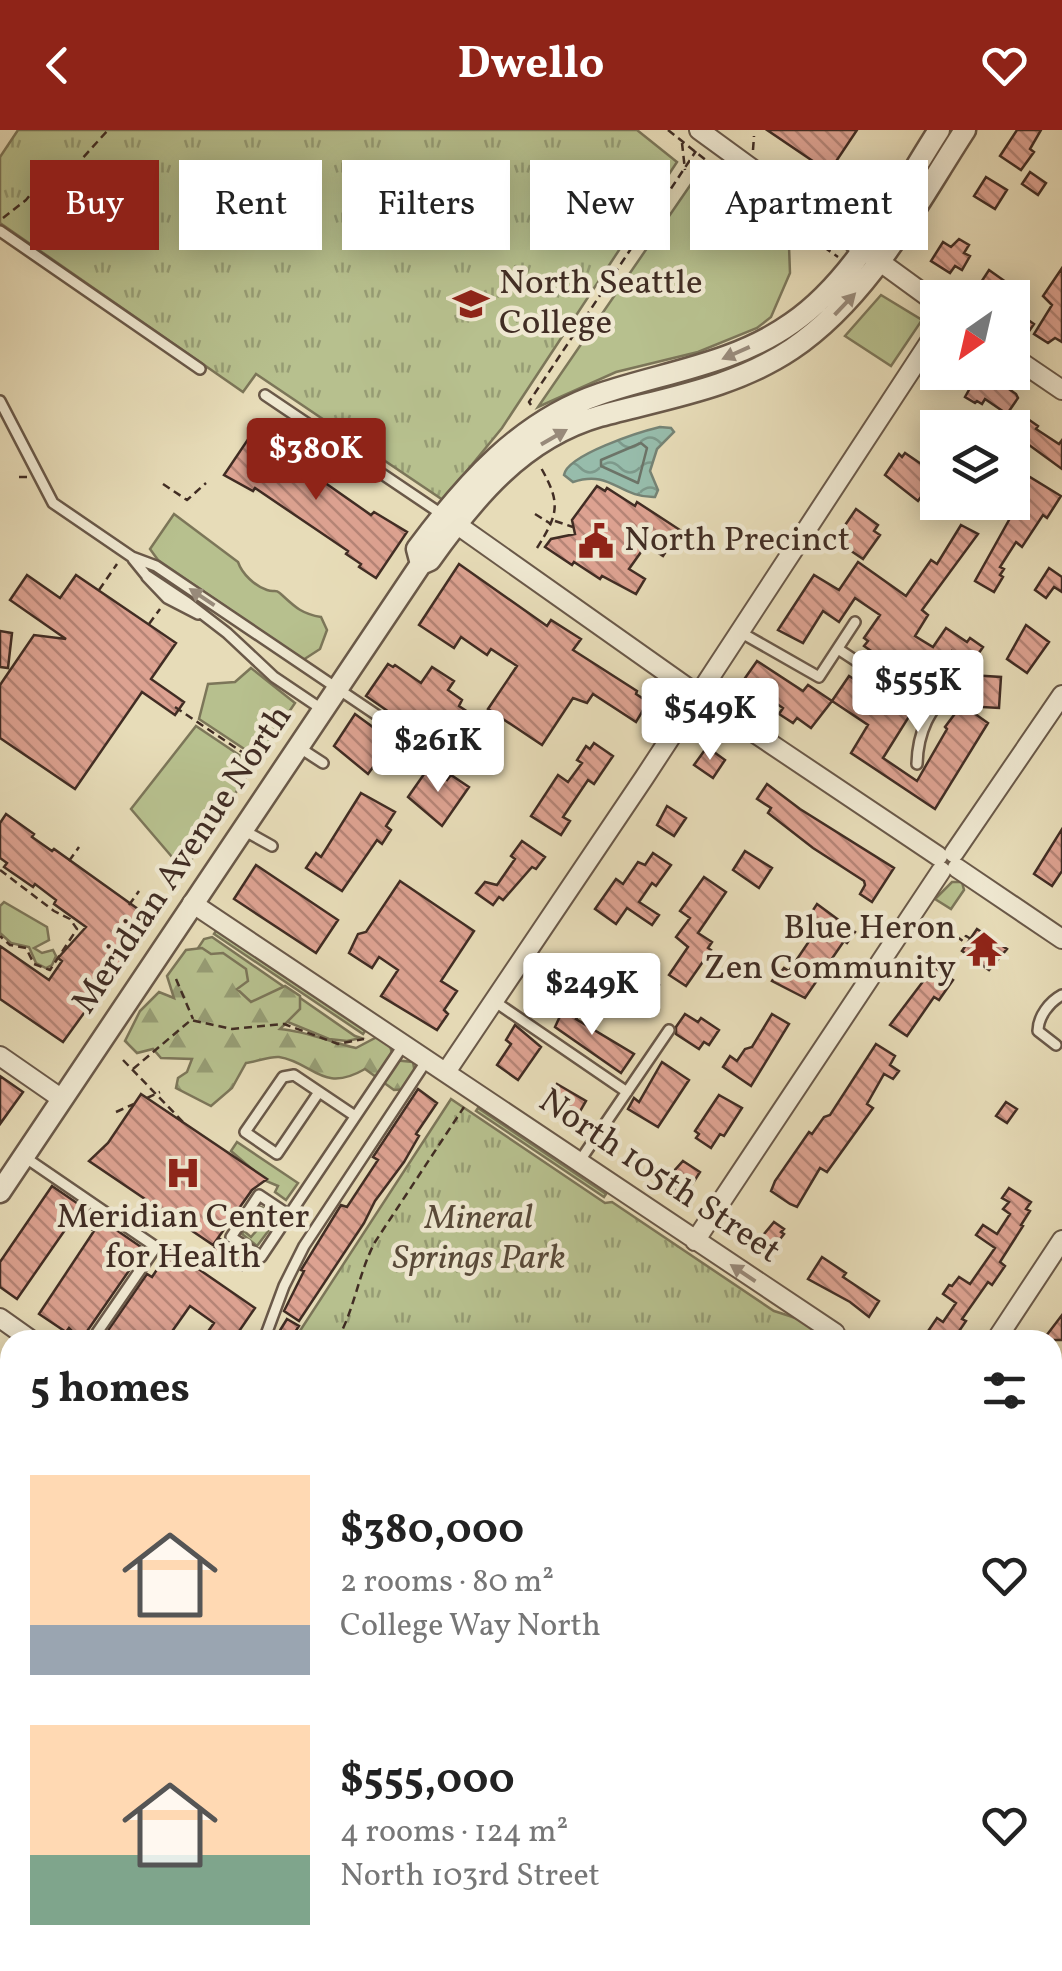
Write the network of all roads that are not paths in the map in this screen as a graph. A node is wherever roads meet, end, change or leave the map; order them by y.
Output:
1 (699, 130) edge
2 (939, 130) edge
3 (965, 130) edge
4 (740, 160) edge
5 (919, 160) edge
6 (0, 230) edge
7 (860, 250) edge
8 (865, 250) edge
9 (880, 261) junction
10 (920, 291) edge
11 (920, 355) edge
12 (1030, 368) edge
13 (200, 369) dead end
14 (1062, 390) edge
15 (265, 395) dead end
16 (0, 401) edge
17 (449, 519) junction
18 (132, 557) junction
19 (146, 575) junction
20 (202, 616) junction
21 (856, 622) dead end
22 (739, 631) junction
23 (838, 649) junction
24 (962, 672) dead end
25 (337, 690) junction
26 (698, 695) junction
27 (1062, 695) edge
28 (323, 710) junction
29 (932, 711) junction
30 (298, 746) junction
31 (427, 749) dead end
32 (323, 763) dead end
33 (917, 764) dead end
34 (242, 830) junction
35 (272, 846) dead end
36 (948, 862) junction
37 (192, 903) junction
38 (1062, 939) edge
39 (1062, 995) edge
40 (494, 1001) junction
41 (668, 1030) dead end
42 (404, 1044) junction
43 (1056, 1046) dead end
44 (0, 1056) edge
45 (427, 1060) junction
46 (446, 1072) junction
47 (319, 1092) junction
48 (627, 1092) junction
49 (62, 1099) junction
50 (356, 1116) junction
51 (23, 1157) junction
52 (579, 1162) junction
53 (0, 1192) edge
54 (289, 1216) junction
55 (1062, 1240) edge
56 (695, 1241) junction
57 (99, 1330) edge
58 (268, 1330) edge
59 (832, 1330) edge
60 (1006, 1330) edge

1 - 4 street
2 - 5 street
3 - 9 street
6 - 13 lane
7 -> 17 street
8 - 9 street
9 - 10 street
17 -> 9 street
11 - 22 street
12 - 14 street
15 - 17 lane
16 - 18 lane
17 - 25 street, Meridian Avenue North
17 - 26 street
18 - 19 lane
25 -> 18 lane
19 - 20 lane
19 - 20 lane
20 - 28 lane
21 - 23 lane
22 - 23 lane
22 - 26 street
23 - 29 lane
24 - 29 lane
25 - 28 street, Meridian Avenue North
25 - 31 lane
26 - 36 street
26 - 40 street
27 - 36 street
28 - 30 street, Meridian Avenue North
29 - 33 lane
30 - 32 lane
30 - 34 street, Meridian Avenue North
34 - 35 lane
34 - 37 street, Meridian Avenue North
36 - 38 street
36 - 56 street
37 - 42 street, North 105th Street
37 - 49 street, Meridian Avenue North
39 - 43 lane
40 - 46 street
40 - 48 lane
41 - 48 lane
42 - 45 street, North 105th Street
42 - 50 lane
44 - 49 street
45 - 46 street, North 105th Street
45 - 58 lane
46 - 52 street, North 105th Street
47 - 47 lane
47 - 50 lane
48 - 52 lane
49 - 51 street, Meridian Avenue North
50 - 54 lane
51 - 53 street, Meridian Avenue North
51 - 57 lane
52 - 56 street, North 105th Street
54 - 54 lane
55 - 60 street
59 -> 56 street, North 105th Street

